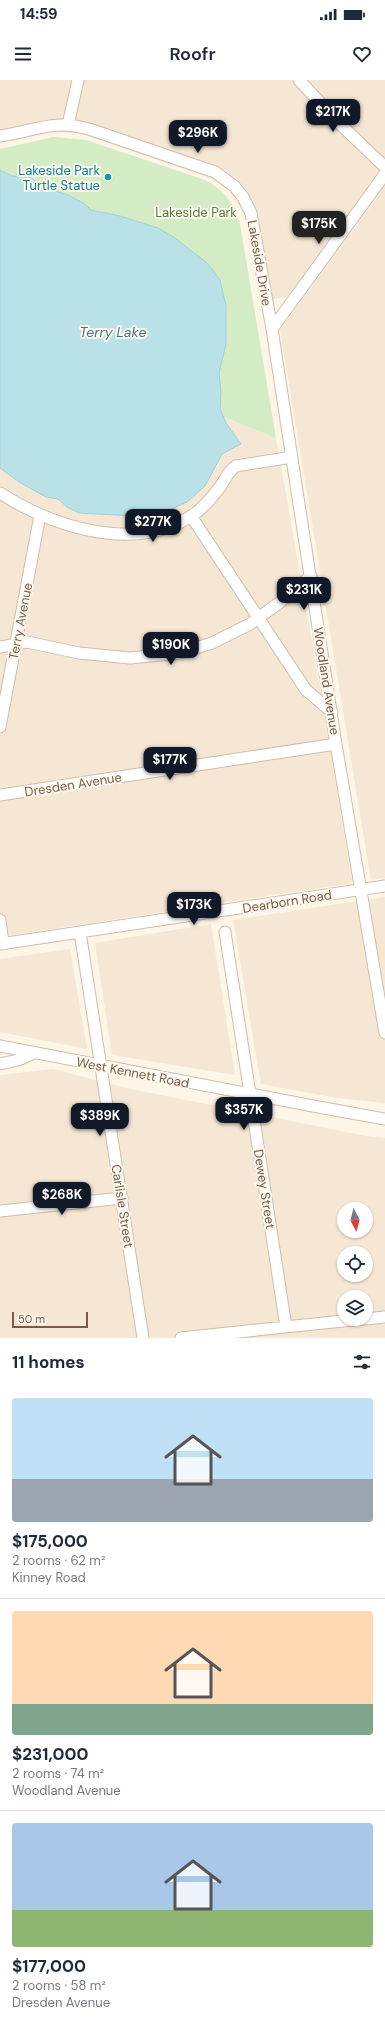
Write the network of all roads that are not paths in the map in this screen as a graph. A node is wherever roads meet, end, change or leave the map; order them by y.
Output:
1 (78, 80) edge
2 (299, 80) edge
3 (68, 125) junction
4 (0, 136) edge
5 (385, 167) edge
6 (385, 174) edge
7 (272, 329) junction
8 (292, 457) junction
9 (0, 493) edge
10 (40, 515) junction
11 (191, 516) junction
12 (311, 576) junction
13 (259, 618) junction
14 (16, 644) junction
15 (0, 648) edge
16 (332, 712) junction
17 (0, 727) edge
18 (336, 744) junction
19 (0, 795) edge
20 (385, 886) edge
21 (361, 890) junction
22 (0, 920) edge
23 (80, 932) junction
24 (225, 932) dead end
25 (2, 944) edge
26 (385, 1033) edge
27 (0, 1046) edge
28 (34, 1053) junction
29 (0, 1064) edge
30 (101, 1066) junction
31 (250, 1094) junction
32 (385, 1118) edge
33 (122, 1198) junction
34 (0, 1211) edge
35 (385, 1317) edge
36 (373, 1318) edge
37 (337, 1322) edge
38 (286, 1327) junction
39 (143, 1338) edge
40 (181, 1338) edge

1 - 3 street
2 - 5 street
3 - 4 street, Lakeside Drive
3 - 7 street, Lakeside Drive
6 - 7 street
7 - 8 street, Woodland Avenue
8 - 11 street
8 - 12 street, Woodland Avenue
9 - 10 street
10 - 11 street
10 - 14 street, Terry Avenue
11 - 13 street
12 - 13 street
12 - 16 street, Woodland Avenue
13 - 14 street
13 - 16 street
14 - 15 street
14 - 17 street, Terry Avenue
16 - 18 street, Woodland Avenue
18 - 19 street, Dresden Avenue
18 - 21 street, Woodland Avenue
20 - 21 street, Dearborn Road
21 - 23 street, Dearborn Road
21 - 26 street, Woodland Avenue
22 - 25 street
23 - 25 street, Dearborn Road
23 - 30 street, Carlisle Street
24 - 31 street, Dewey Street
27 - 28 street, West Kennett Road
28 - 29 street
28 - 30 street, West Kennett Road
30 - 31 street, West Kennett Road
30 - 33 street, Carlisle Street
31 - 32 street, West Kennett Road
31 - 38 street, Dewey Street
33 - 34 street
33 - 39 street, Carlisle Street
35 - 36 street
37 - 38 street
38 - 40 street

